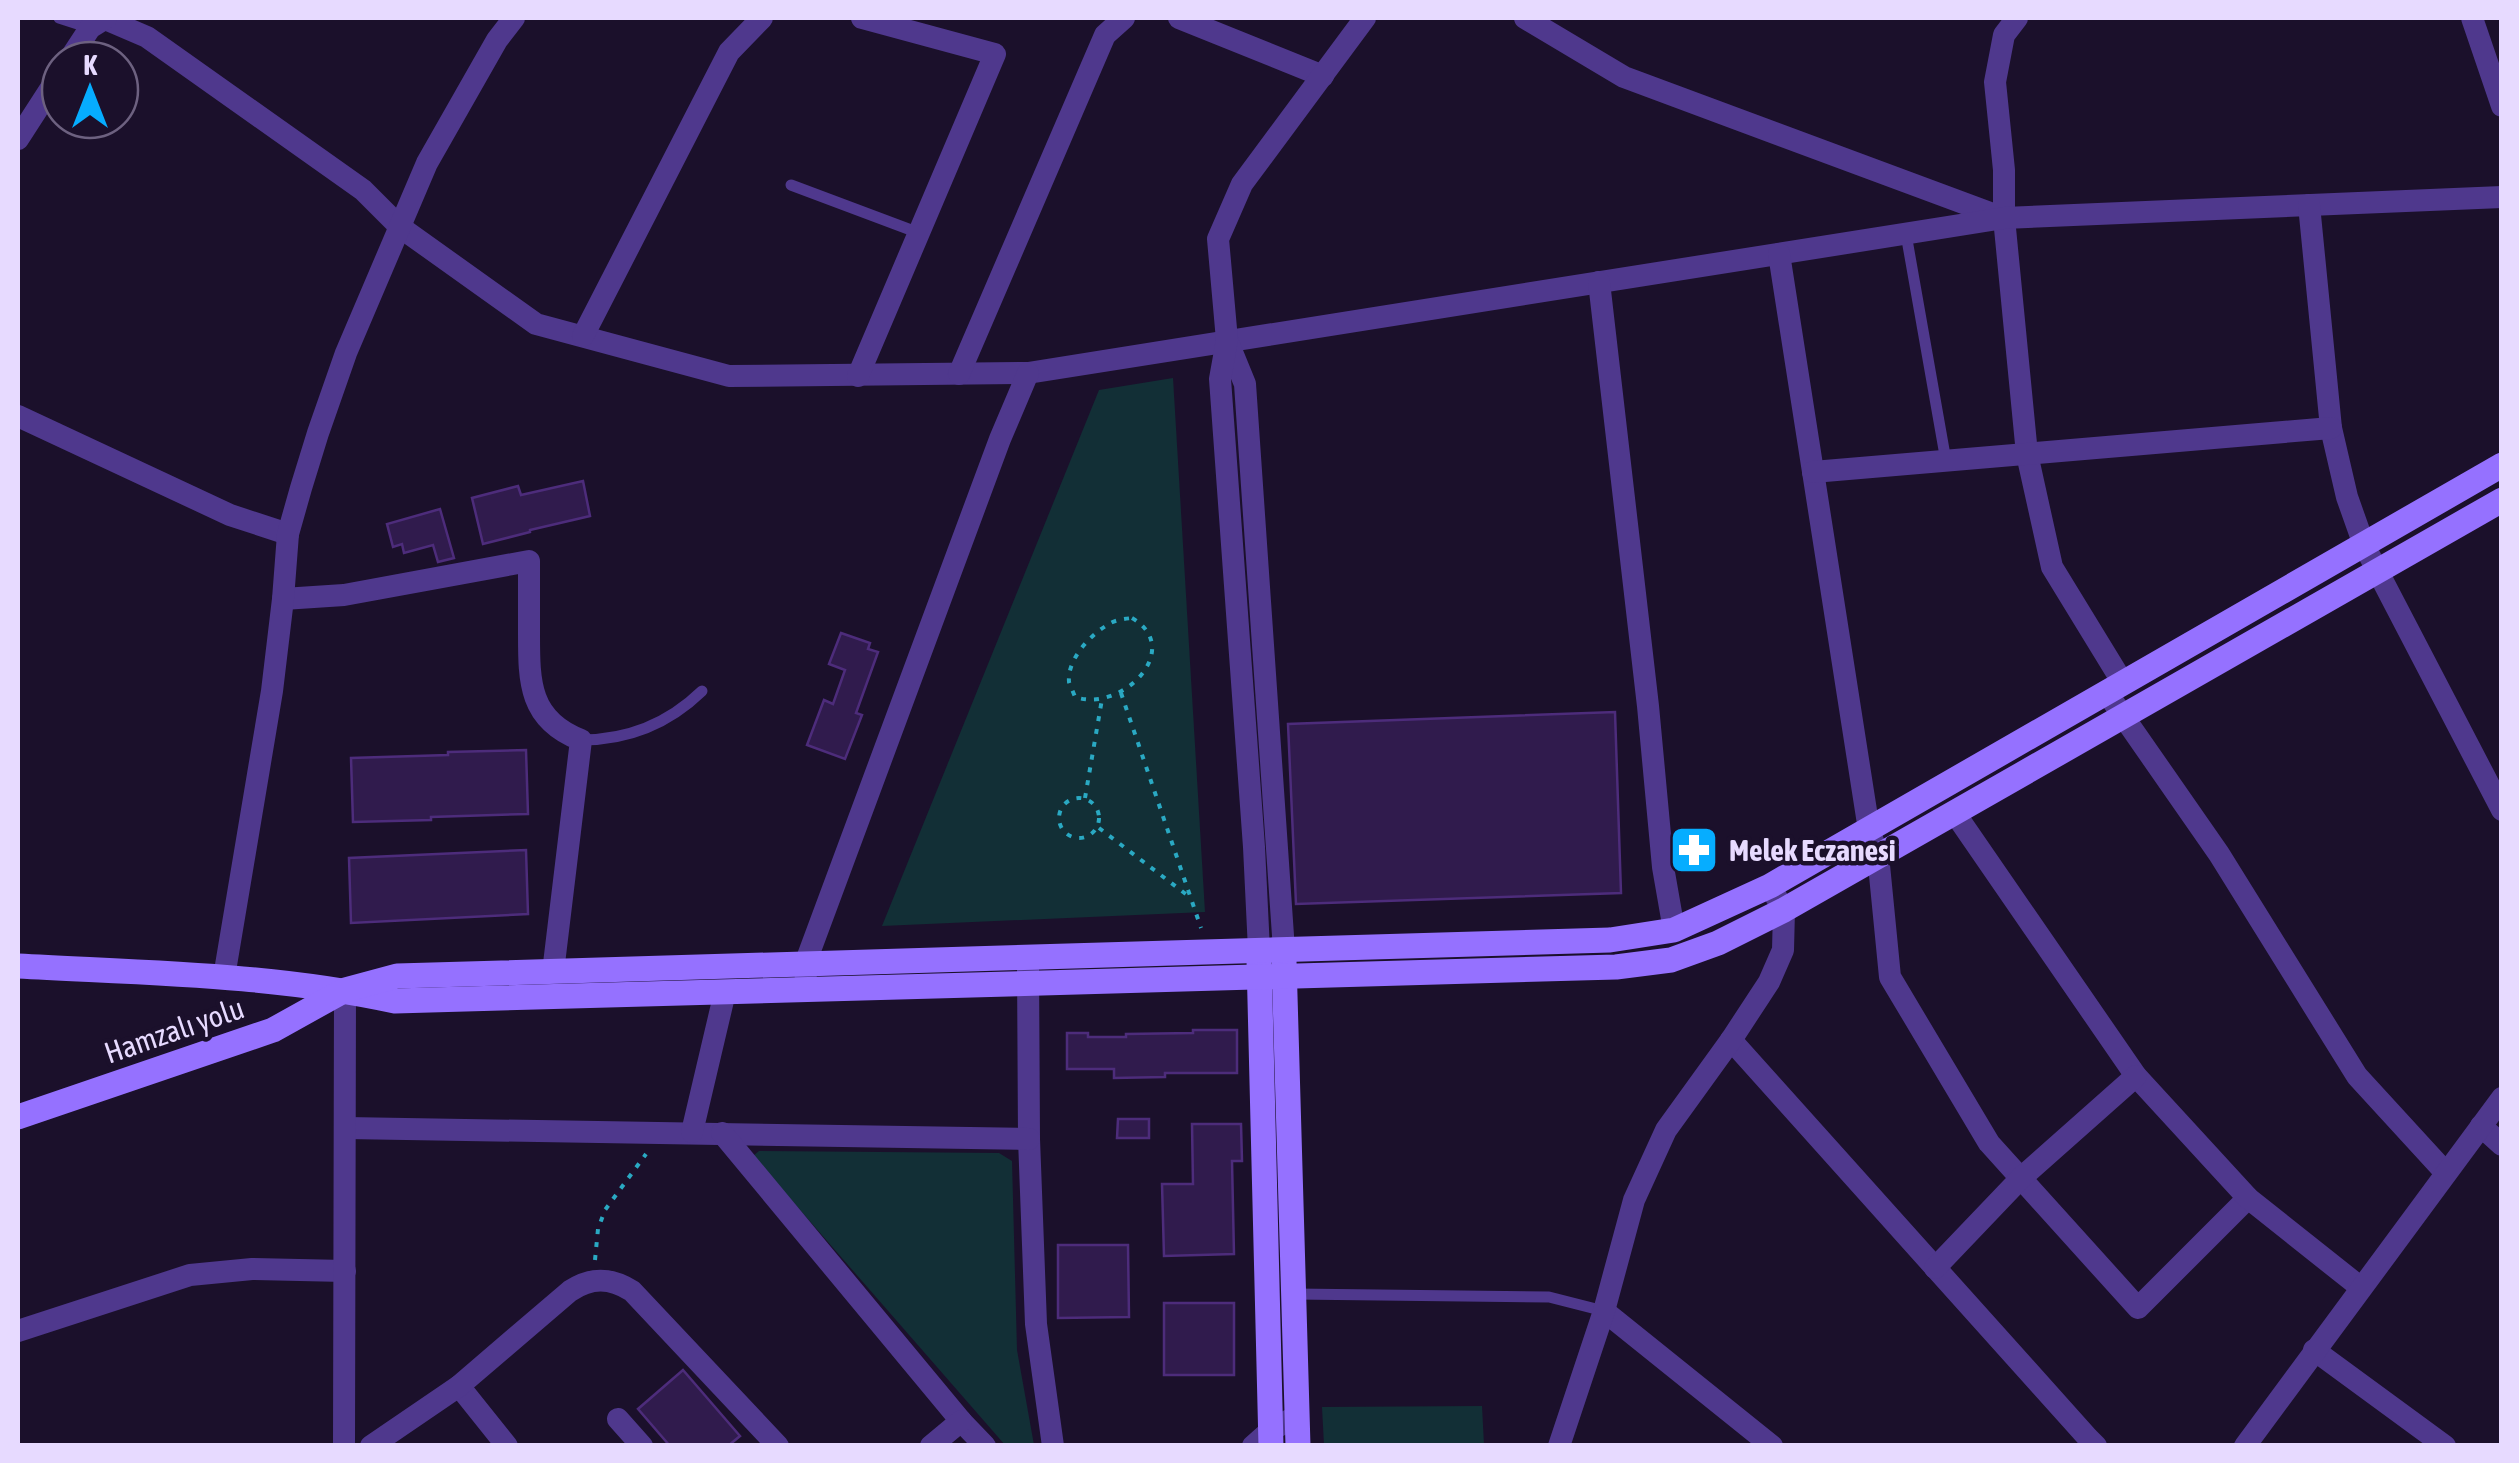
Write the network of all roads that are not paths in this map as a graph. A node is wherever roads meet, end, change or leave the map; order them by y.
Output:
1 (59, 18) edge
2 (514, 18) edge
3 (762, 18) edge
4 (862, 18) edge
5 (1124, 18) edge
6 (1179, 18) edge
7 (1365, 18) edge
8 (1525, 18) edge
9 (2017, 18) edge
10 (2472, 18) edge
11 (100, 22) edge
12 (1322, 76) junction
13 (40, 105) edge
14 (2502, 106) edge
15 (18, 139) edge
16 (791, 185) dead end
17 (2502, 197) edge
18 (2308, 205) junction
19 (2004, 218) junction
20 (400, 227) junction
21 (918, 233) junction
22 (1906, 234) junction
23 (1779, 254) junction
24 (1599, 282) junction
25 (583, 336) junction
26 (1226, 340) junction
27 (1028, 373) junction
28 (959, 374) junction
29 (858, 376) junction
30 (18, 416) edge
31 (2331, 428) junction
32 (2026, 454) junction
33 (1946, 461) junction
34 (2502, 465) edge
35 (1813, 472) junction
36 (2502, 500) edge
37 (288, 534) junction
38 (2364, 544) junction
39 (2379, 570) junction
40 (283, 599) junction
41 (2115, 688) junction
42 (702, 691) dead end
43 (2122, 716) junction
44 (582, 740) junction
45 (2502, 810) edge
46 (1954, 812) junction
47 (1869, 830) junction
48 (1878, 856) junction
49 (1770, 886) junction
50 (1784, 910) junction
51 (1674, 930) junction
52 (1272, 963) junction
53 (18, 966) edge
54 (1028, 970) junction
55 (553, 972) junction
56 (224, 977) junction
57 (806, 977) junction
58 (345, 990) junction
59 (724, 992) junction
60 (1731, 1040) junction
61 (2136, 1076) junction
62 (2502, 1098) edge
63 (18, 1117) edge
64 (2480, 1126) junction
65 (346, 1128) junction
66 (692, 1132) junction
67 (722, 1133) junction
68 (1029, 1139) junction
69 (2502, 1145) edge
70 (2445, 1172) junction
71 (2021, 1178) junction
72 (2248, 1198) junction
73 (1935, 1268) junction
74 (345, 1272) junction
75 (2360, 1287) junction
76 (1294, 1294) junction
77 (1604, 1310) junction
78 (18, 1331) edge
79 (2314, 1350) junction
80 (459, 1386) junction
81 (1297, 1416) junction
82 (618, 1419) dead end
83 (961, 1421) junction
84 (1265, 1440) edge
85 (344, 1446) edge
86 (371, 1446) edge
87 (507, 1446) edge
88 (642, 1446) edge
89 (778, 1446) edge
90 (932, 1446) edge
91 (985, 1446) edge
92 (1053, 1446) edge
93 (1298, 1446) edge
94 (1558, 1446) edge
95 (1772, 1446) edge
96 (2096, 1446) edge
97 (2245, 1446) edge
98 (2445, 1446) edge

1 - 11 lane
2 - 20 street
3 - 25 street
4 - 21 street
5 - 28 street
6 - 12 street
7 - 12 street
8 - 19 street
9 - 19 street
10 - 14 street
11 - 20 street
12 - 26 street
13 - 15 street
16 - 21 lane
17 - 18 street
18 - 19 street
18 - 31 street
19 - 22 street
19 - 32 street
20 - 25 street
20 - 37 street
21 - 29 street
22 - 23 street
22 - 33 lane
23 - 24 street
23 - 35 street
24 - 26 street
24 - 51 street
25 - 29 street
26 - 27 street
26 - 52 street
27 - 28 street
27 - 57 street
28 - 29 street
30 - 37 street
31 - 32 street
31 - 38 street
32 - 33 street
32 - 41 street
33 - 35 street
34 - 38 main road
35 - 47 street
36 - 39 main road
37 - 40 street
38 - 39 street
38 - 41 main road
39 - 43 main road
39 - 45 street
40 - 44 street
40 - 56 street
41 - 43 street
41 - 47 main road
42 - 44 lane
43 - 46 main road
43 - 70 street
44 - 55 street
46 - 48 main road
46 - 61 street
47 - 48 street
47 - 49 main road
48 - 50 main road
48 - 71 street
49 - 50 street
49 - 51 main road
50 - 52 main road
50 - 60 street
51 - 52 main road
52 - 54 main road
52 - 54 main road
52 - 76 main road
52 - 84 main road
53 - 56 main road
54 - 57 main road
54 - 68 street
55 - 57 main road
55 - 58 main road
56 - 58 main road
57 - 59 main road
58 - 59 main road
58 - 63 main road, Hamzalı yolu
58 - 65 street
59 - 66 street
60 - 73 street
60 - 77 street
61 - 71 street
61 - 72 street
62 - 64 street
64 - 69 street
64 - 70 street
65 - 66 street
65 - 74 street
66 - 67 street
67 - 68 street
67 - 83 street
68 - 92 street
70 - 75 street
71 - 72 street
71 - 73 street
72 - 75 street
73 - 96 street
74 - 78 street
74 - 85 street
75 - 79 street
76 - 77 lane
76 - 81 main road
77 - 94 street
77 - 95 street
79 - 97 street
79 - 98 street
80 - 86 street
80 - 87 street
80 - 89 street
81 - 84 street
81 - 93 main road
82 - 88 street
83 - 90 street
83 - 91 street

